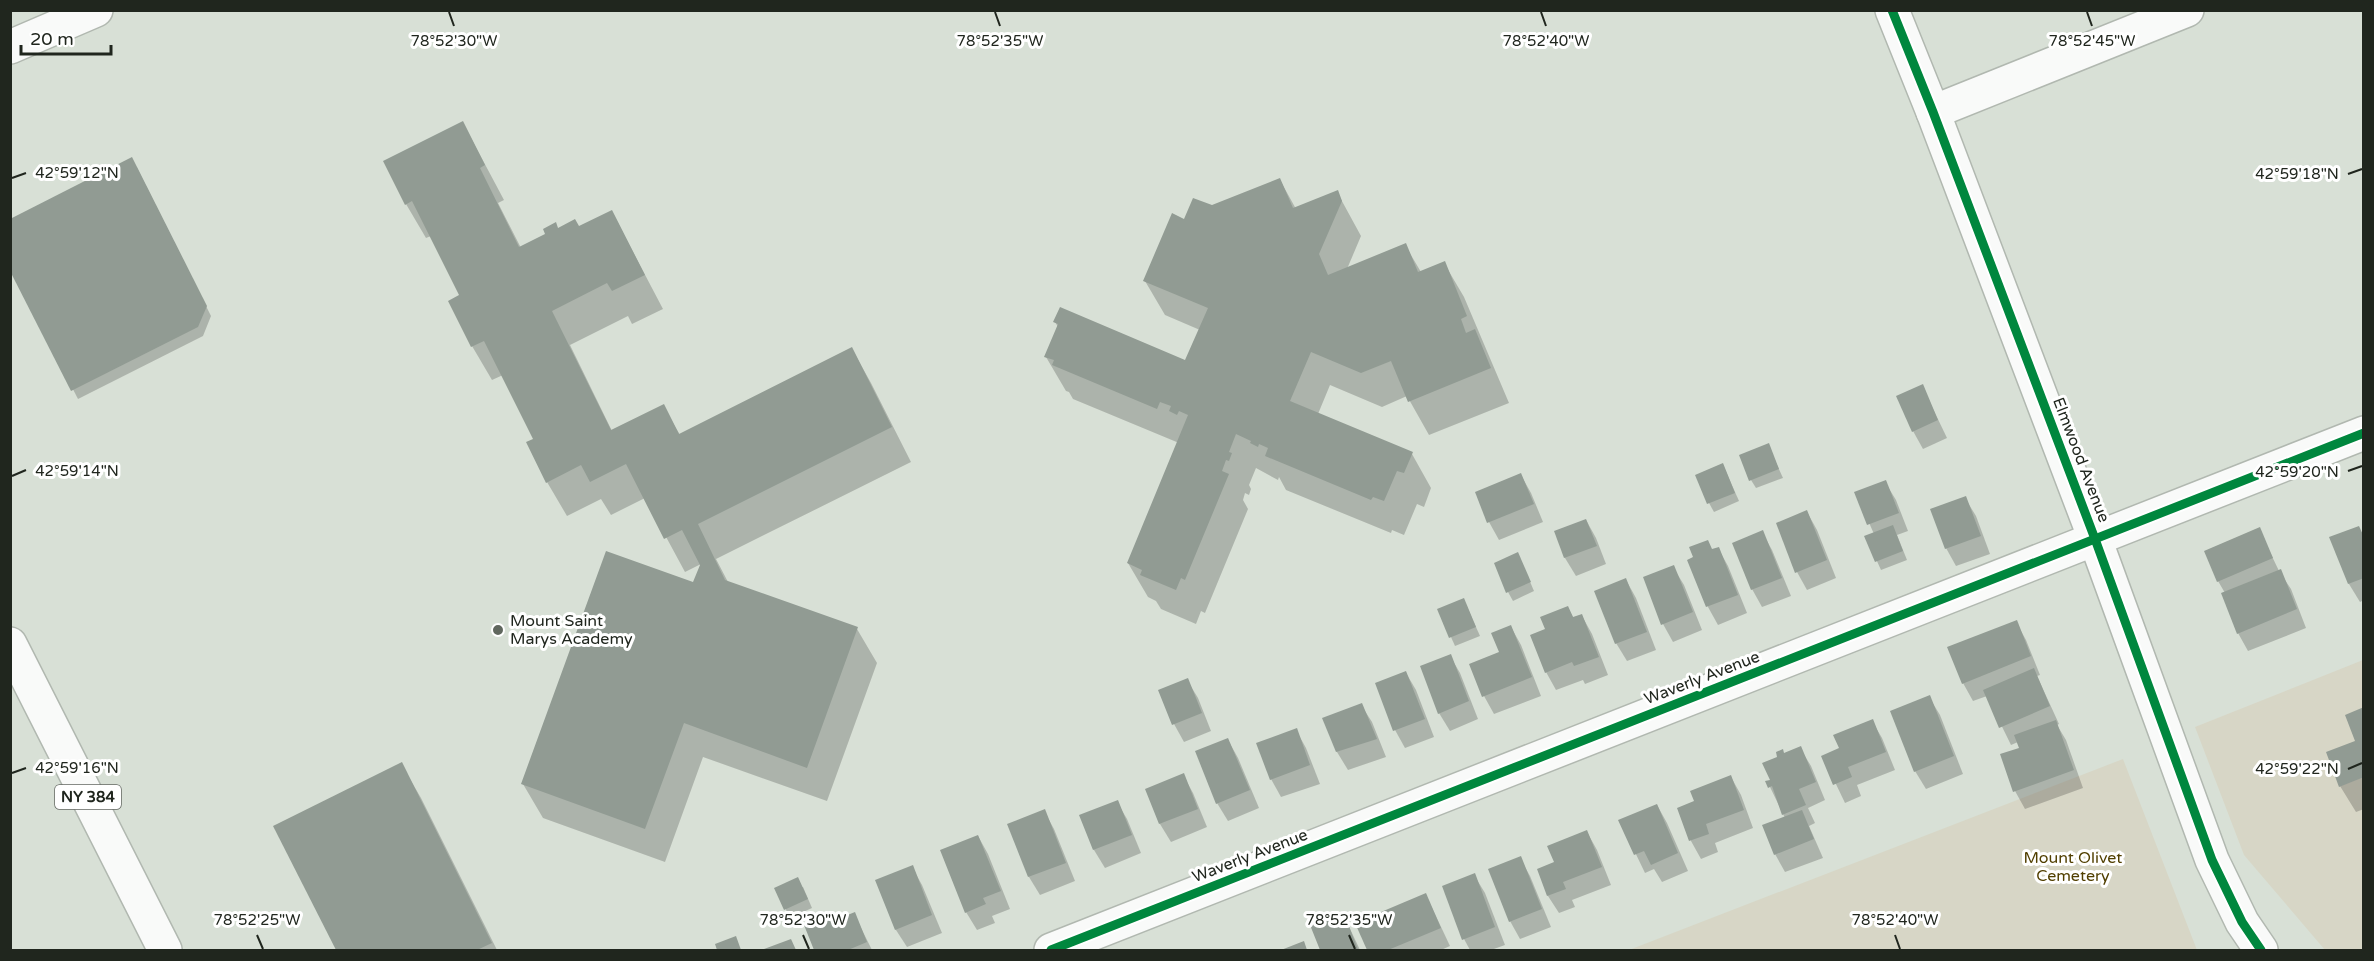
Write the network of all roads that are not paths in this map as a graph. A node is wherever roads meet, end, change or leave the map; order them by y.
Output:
1 (96, 10) edge
2 (1892, 10) edge
3 (2187, 10) edge
4 (10, 46) edge
5 (1933, 112) junction
6 (2364, 433) edge
7 (2095, 539) junction
8 (10, 644) edge
9 (165, 951) edge
10 (1051, 951) edge
11 (2261, 951) edge

1 - 4 street
2 - 5 street, Elmwood Avenue
3 - 5 street
5 - 7 street, Elmwood Avenue
6 - 7 street, Waverly Avenue
7 - 10 street, Waverly Avenue
7 - 11 street, Elmwood Avenue
8 - 9 street, NY 384

